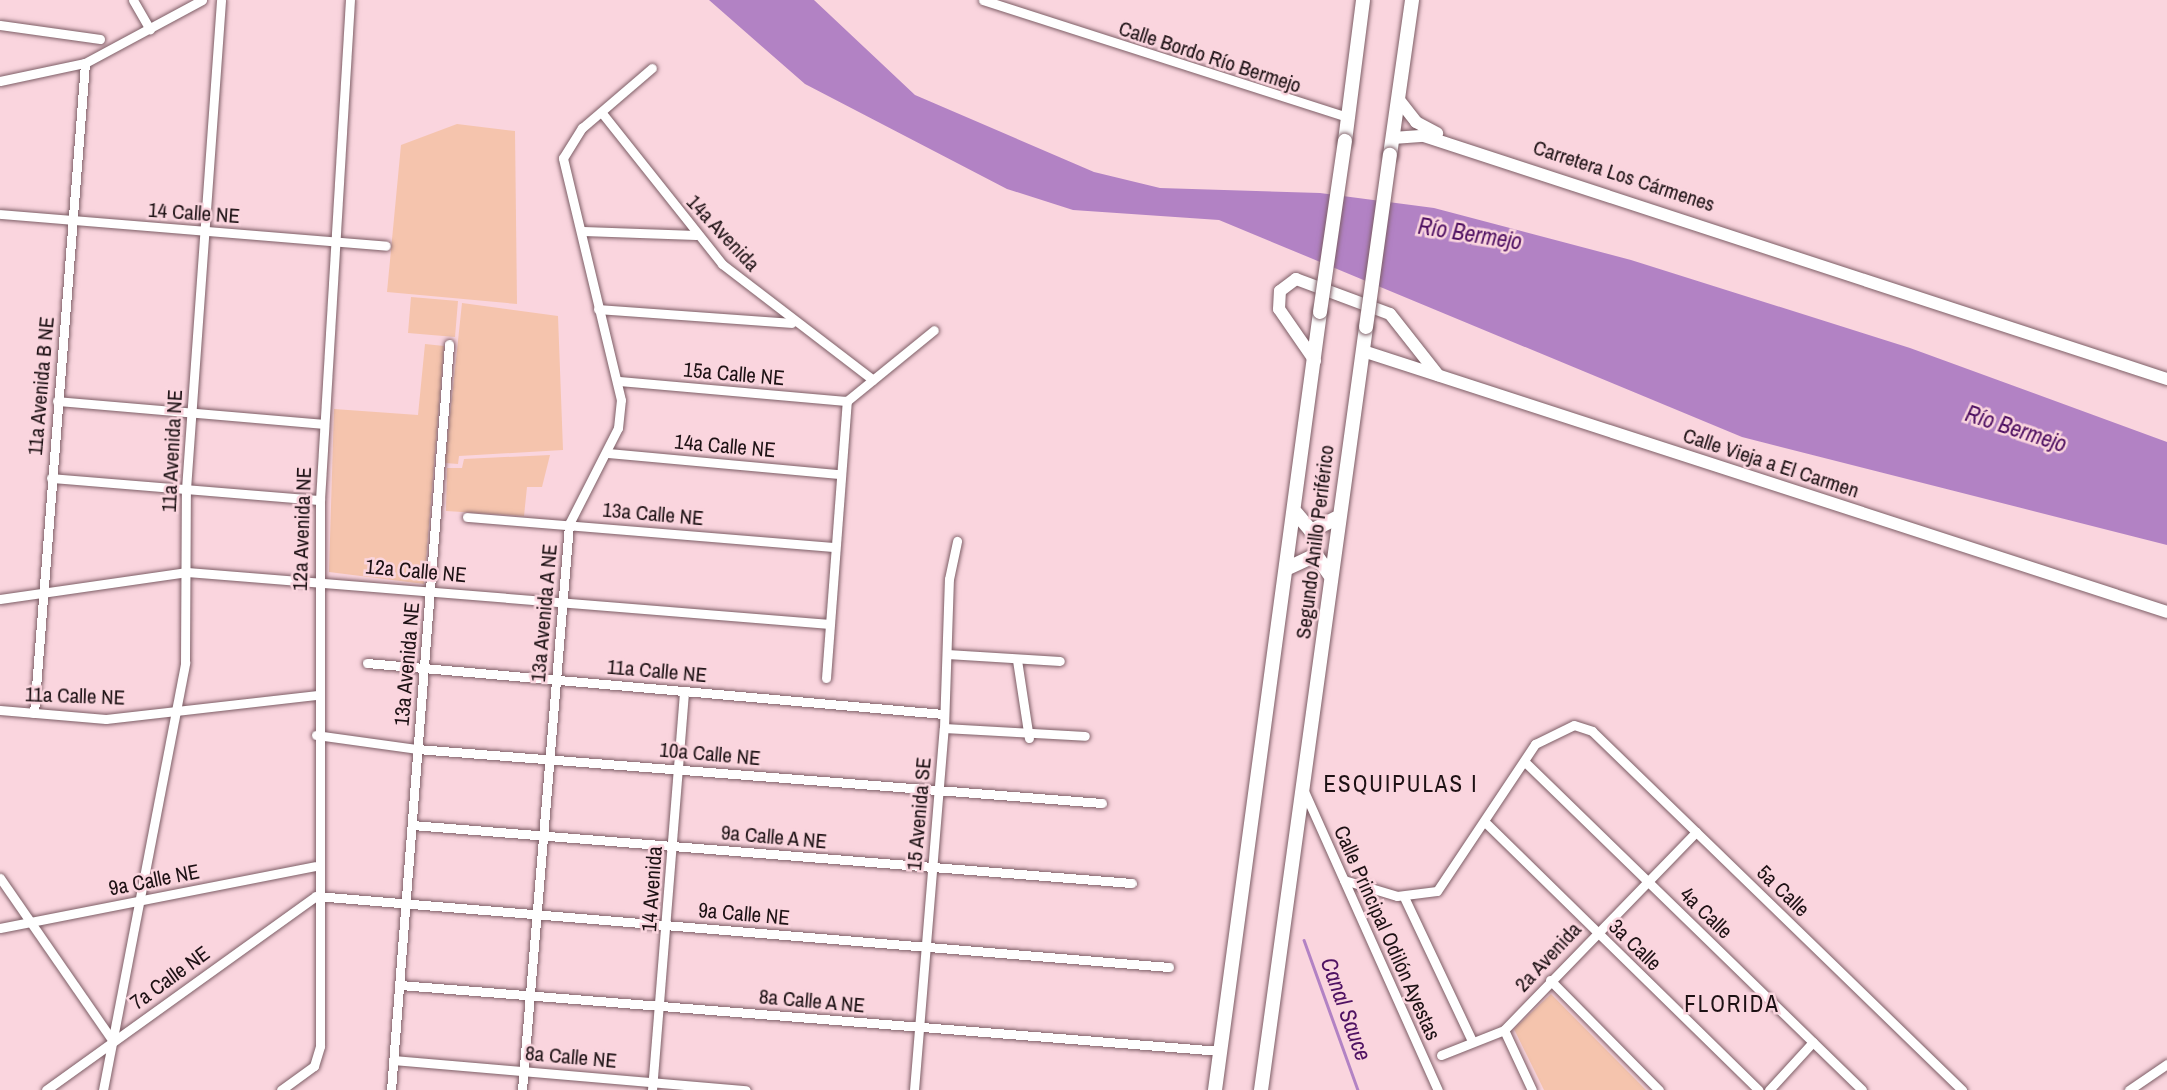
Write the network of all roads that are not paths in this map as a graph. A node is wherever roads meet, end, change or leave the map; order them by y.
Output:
1 (133, 0) edge
2 (202, 0) edge
3 (221, 0) edge
4 (350, 0) edge
5 (983, 0) edge
6 (1363, 0) edge
7 (1412, 0) edge
8 (0, 25) edge
9 (150, 29) junction
10 (100, 39) dead end
11 (85, 62) junction
12 (652, 68) dead end
13 (0, 81) edge
14 (1399, 100) junction
15 (602, 113) junction
16 (1348, 117) junction
17 (1393, 138) junction
18 (0, 214) edge
19 (72, 220) junction
20 (583, 231) junction
21 (203, 232) junction
22 (696, 235) junction
23 (331, 241) junction
24 (386, 246) dead end
25 (1847, 275) junction
26 (598, 309) junction
27 (791, 323) junction
28 (934, 330) dead end
29 (449, 344) dead end
30 (1363, 351) junction
31 (1315, 361) junction
32 (1438, 375) junction
33 (2167, 379) edge
34 (873, 380) junction
35 (618, 381) junction
36 (57, 401) junction
37 (847, 401) junction
38 (191, 412) junction
39 (323, 424) junction
40 (607, 453) junction
41 (840, 474) junction
42 (51, 478) junction
43 (186, 489) junction
44 (320, 500) junction
45 (1296, 513) junction
46 (467, 517) dead end
47 (1336, 518) junction
48 (569, 524) junction
49 (957, 541) dead end
50 (835, 547) junction
51 (1288, 568) junction
52 (187, 572) junction
53 (1330, 575) junction
54 (317, 579) junction
55 (432, 590) junction
56 (45, 592) junction
57 (0, 599) edge
58 (563, 602) junction
59 (2167, 612) edge
60 (830, 624) junction
61 (947, 654) junction
62 (1017, 660) junction
63 (1060, 661) dead end
64 (367, 663) dead end
65 (424, 668) junction
66 (826, 678) dead end
67 (555, 680) junction
68 (684, 691) junction
69 (316, 695) junction
70 (0, 710) edge
71 (176, 712) junction
72 (34, 713) junction
73 (943, 714) junction
74 (944, 728) junction
75 (316, 734) junction
76 (1084, 737) dead end
77 (1029, 738) junction
78 (417, 749) junction
79 (548, 757) junction
80 (1525, 762) junction
81 (678, 769) junction
82 (1304, 791) junction
83 (938, 792) junction
84 (1102, 803) dead end
85 (1487, 824) junction
86 (412, 825) junction
87 (1696, 832) junction
88 (544, 835) junction
89 (673, 845) junction
90 (315, 866) junction
91 (931, 870) junction
92 (0, 877) edge
93 (1344, 880) junction
94 (1647, 881) junction
95 (1132, 883) dead end
96 (316, 896) junction
97 (1404, 897) junction
98 (142, 900) junction
99 (406, 903) junction
100 (537, 914) junction
101 (32, 922) junction
102 (667, 925) junction
103 (0, 928) edge
104 (1596, 931) junction
105 (926, 947) junction
106 (1169, 967) dead end
107 (1550, 980) junction
108 (400, 985) junction
109 (529, 995) junction
110 (660, 1006) junction
111 (919, 1027) junction
112 (1504, 1030) junction
113 (113, 1041) junction
114 (1472, 1041) junction
115 (1814, 1042) junction
116 (1221, 1051) junction
117 (1441, 1055) dead end
118 (393, 1060) junction
119 (2167, 1064) edge
120 (523, 1071) junction
121 (652, 1086) edge
122 (46, 1090) edge
123 (103, 1090) edge
124 (281, 1090) edge
125 (391, 1090) edge
126 (522, 1090) edge
127 (746, 1090) edge
128 (914, 1090) edge
129 (1215, 1090) edge
130 (1261, 1090) edge
131 (1438, 1090) edge
132 (1532, 1090) edge
133 (1659, 1090) edge
134 (1759, 1090) edge
135 (1769, 1090) edge
136 (1862, 1090) edge
137 (1962, 1090) edge
138 (2129, 1090) edge

1 - 9 street
2 - 9 street
3 - 21 street, 11a Avenida NE
4 - 23 street, 12a Avenida NE
5 - 16 street, Calle Bordo Río Bermejo
6 - 16 main road, Segundo Anillo Periférico
7 - 14 main road, Segundo Anillo Periférico
8 - 10 street
9 - 11 street
11 - 13 street
11 - 19 street, 11a Avenida B NE
12 - 15 street
14 - 17 main road, Segundo Anillo Periférico
14 - 25 main road, Carretera Los Cármenes
15 - 20 street, 13a Avenida A NE
15 - 22 street, 14a Avenida
16 - 31 main road, Segundo Anillo Periférico, bridge
17 - 25 main road, Carretera Los Cármenes
17 - 30 main road, Segundo Anillo Periférico, bridge
18 - 19 street, 14 Calle NE
19 - 21 street, 14 Calle NE
19 - 36 street, 11a Avenida B NE
20 - 22 street
20 - 26 street, 13a Avenida A NE
21 - 23 street, 14 Calle NE
21 - 38 street, 11a Avenida NE
22 - 27 street, 14a Avenida
23 - 24 street, 14 Calle NE
23 - 39 street, 12a Avenida NE
25 - 33 main road, Carretera Los Cármenes
26 - 27 street
26 - 35 street, 13a Avenida A NE
27 - 34 street, 14a Avenida
28 - 34 street
29 - 55 street, 13a Avenida NE
30 - 32 main road, Calle Vieja a El Carmen
30 - 47 main road, Segundo Anillo Periférico
31 - 32 main road
31 - 45 main road, Segundo Anillo Periférico
32 - 59 main road, Calle Vieja a El Carmen
34 - 37 street
35 - 37 street, 15a Calle NE
35 - 40 street, 13a Avenida A NE
36 - 38 street
36 - 42 street, 11a Avenida B NE
37 - 41 street
38 - 39 street
38 - 43 street, 11a Avenida NE
39 - 44 street, 12a Avenida NE
40 - 41 street, 14a Calle NE
40 - 48 street, 13a Avenida A NE
41 - 50 street
42 - 43 street
42 - 56 street, 11a Avenida B NE
43 - 44 street
43 - 52 street, 11a Avenida NE
44 - 54 street, 12a Avenida NE
45 - 47 main road
45 - 51 main road, Segundo Anillo Periférico
46 - 48 street, 13a Calle NE
47 - 53 main road, Segundo Anillo Periférico
48 - 50 street, 13a Calle NE
48 - 58 street, 13a Avenida A NE
49 - 61 street, 15 Avenida SE
50 - 60 street
51 - 53 main road
51 - 116 main road, Segundo Anillo Periférico
52 - 54 street, 12a Calle NE
52 - 56 street, 12a Calle NE
52 - 71 street, 11a Avenida NE
53 - 82 main road, Segundo Anillo Periférico
54 - 55 street, 12a Calle NE
54 - 69 street, 12a Avenida NE
55 - 58 street, 12a Calle NE
55 - 65 street, 13a Avenida NE
56 - 57 street, 12a Calle NE
56 - 72 street, 11a Avenida B NE
58 - 60 street, 12a Calle NE
58 - 67 street, 13a Avenida A NE
60 - 66 street
61 - 62 street
61 - 73 street, 15 Avenida SE
62 - 63 street
62 - 77 street
64 - 65 street, 11a Calle NE
65 - 67 street, 11a Calle NE
65 - 78 street, 13a Avenida NE
67 - 68 street, 11a Calle NE
67 - 79 street, 13a Avenida A NE
68 - 73 street, 11a Calle NE
68 - 81 street, 14 Avenida
69 - 71 street, 11a Calle NE
69 - 75 street, 12a Avenida NE
70 - 72 street, 11a Calle NE
71 - 72 street, 11a Calle NE
71 - 98 street, 11a Avenida NE
73 - 74 street, 15 Avenida SE
74 - 77 street
74 - 83 street, 15 Avenida SE
75 - 78 street, 10a Calle NE
75 - 90 street, 12a Avenida NE
76 - 77 street
78 - 79 street, 10a Calle NE
78 - 86 street, 13a Avenida NE
79 - 81 street, 10a Calle NE
79 - 88 street, 13a Avenida A NE
80 - 85 street
80 - 87 street, 5a Calle
80 - 94 street, 4a Calle
81 - 83 street, 10a Calle NE
81 - 89 street, 14 Avenida
82 - 93 street, Calle Principal Odilón Ayestas
82 - 130 main road, Segundo Anillo Periférico
83 - 84 street, 10a Calle NE
83 - 91 street, 15 Avenida SE
85 - 97 street
85 - 104 street, 3a Calle
86 - 88 street, 9a Calle A NE
86 - 99 street, 13a Avenida NE
87 - 94 street, 2a Avenida
87 - 137 street, 5a Calle
88 - 89 street, 9a Calle A NE
88 - 100 street, 13a Avenida A NE
89 - 91 street, 9a Calle A NE
89 - 102 street, 14 Avenida
90 - 96 street, 12a Avenida NE
90 - 98 street, 9a Calle NE
91 - 95 street, 9a Calle A NE
91 - 105 street, 15 Avenida SE
92 - 101 street
93 - 97 street
93 - 131 street, Calle Principal Odilón Ayestas
94 - 104 street, 2a Avenida
94 - 115 street, 4a Calle
96 - 99 street, 9a Calle NE
96 - 113 street, 7a Calle NE
96 - 124 street, 12a Avenida NE
97 - 114 street
98 - 101 street, 9a Calle NE
98 - 113 street, 11a Avenida NE
99 - 100 street, 9a Calle NE
99 - 108 street, 13a Avenida NE
100 - 102 street, 9a Calle NE
100 - 109 street, 13a Avenida A NE
101 - 103 street, 9a Calle NE
101 - 113 street
102 - 105 street, 9a Calle NE
102 - 110 street, 14 Avenida
104 - 107 street, 2a Avenida
104 - 134 street, 3a Calle
105 - 106 street, 9a Calle NE
105 - 111 street, 15 Avenida SE
107 - 112 street, 2a Avenida
107 - 133 street
108 - 109 street, 8a Calle A NE
108 - 118 street, 13a Avenida NE
109 - 110 street, 8a Calle A NE
109 - 120 street, 13a Avenida A NE
110 - 111 street, 8a Calle A NE
110 - 121 street, 14 Avenida
111 - 116 street, 8a Calle A NE
111 - 128 street, 15 Avenida SE
112 - 114 street, 2a Avenida
112 - 132 street
113 - 122 street, 7a Calle NE
113 - 123 street, 11a Avenida NE
114 - 117 street, 2a Avenida
115 - 135 street
115 - 136 street, 4a Calle
116 - 129 main road, Segundo Anillo Periférico
118 - 120 street, 8a Calle NE
118 - 125 street, 13a Avenida NE
119 - 138 street
120 - 121 street, 8a Calle NE
120 - 126 street, 13a Avenida A NE
121 - 127 street, 8a Calle NE

